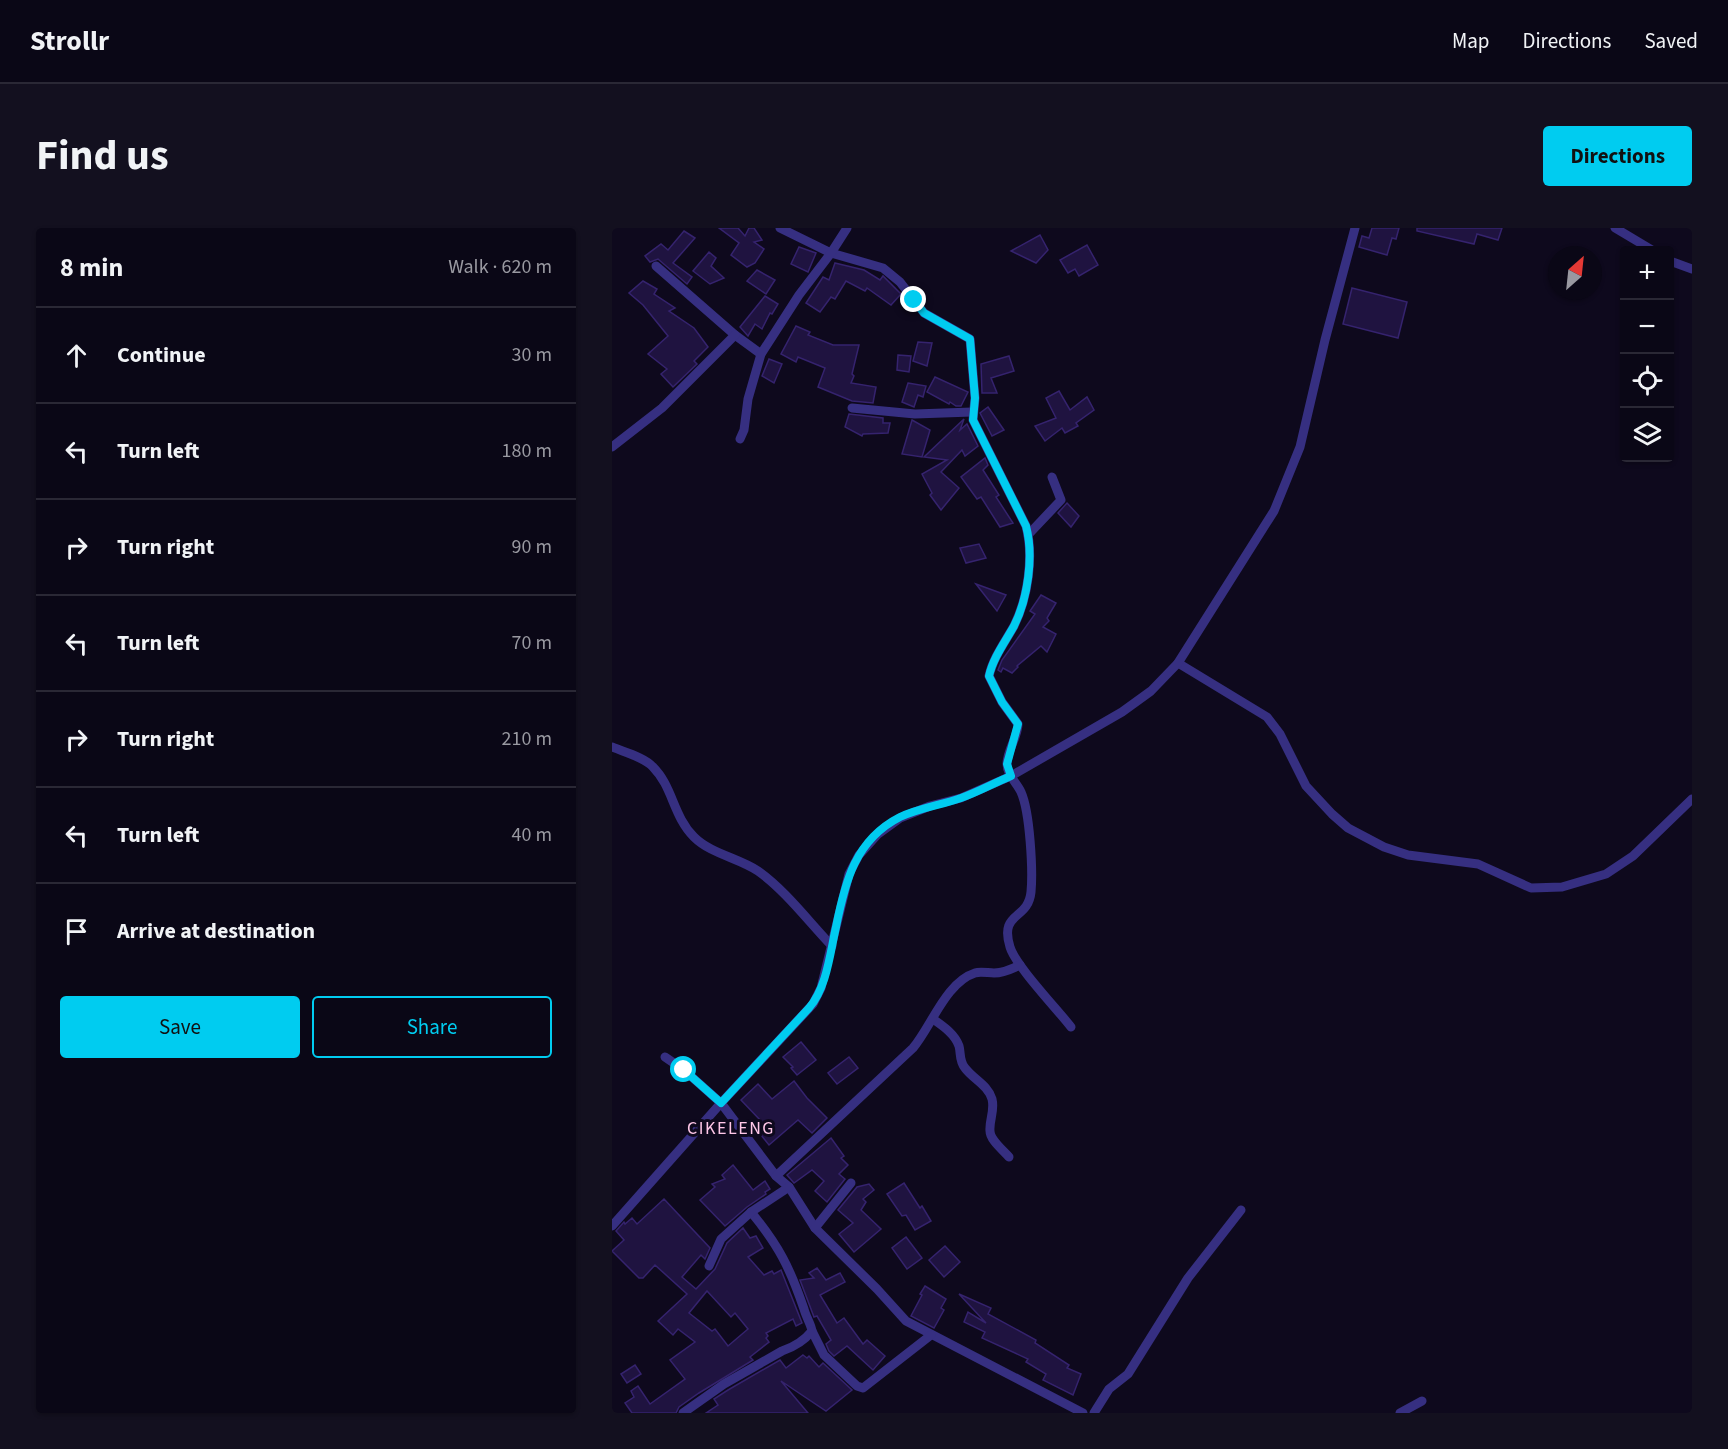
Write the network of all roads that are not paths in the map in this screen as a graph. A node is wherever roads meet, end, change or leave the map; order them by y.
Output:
1 (780, 228) edge
2 (847, 228) edge
3 (1355, 228) edge
4 (1615, 228) edge
5 (1645, 246) edge
6 (831, 253) junction
7 (1674, 262) edge
8 (656, 266) dead end
9 (1692, 269) edge
10 (735, 336) junction
11 (761, 354) junction
12 (852, 408) dead end
13 (972, 412) junction
14 (740, 439) dead end
15 (612, 447) edge
16 (1052, 477) dead end
17 (1028, 535) junction
18 (1178, 663) junction
19 (612, 747) edge
20 (1011, 776) junction
21 (1692, 799) edge
22 (832, 946) junction
23 (1020, 965) junction
24 (933, 1019) junction
25 (1071, 1027) dead end
26 (665, 1057) dead end
27 (721, 1103) junction
28 (1009, 1157) dead end
29 (776, 1176) junction
30 (851, 1183) dead end
31 (789, 1187) junction
32 (1241, 1210) dead end
33 (751, 1212) junction
34 (612, 1226) edge
35 (815, 1228) junction
36 (709, 1266) dead end
37 (812, 1331) junction
38 (931, 1335) junction
39 (1422, 1401) dead end
40 (683, 1413) edge
41 (1083, 1413) edge
42 (1094, 1413) edge
43 (1400, 1413) edge

1 - 6 street
2 - 6 street
3 - 18 street
4 - 5 street
6 - 11 street
6 - 13 street
7 - 9 street
8 - 10 street
10 - 11 street
10 - 15 street
11 - 14 street
12 - 13 street
13 - 17 street
16 - 17 street
17 - 20 street
18 - 20 street
18 - 21 street
19 - 22 street
20 - 22 street
20 - 23 street
22 - 27 street
23 - 24 street
23 - 25 street
24 - 28 street
24 - 29 street
26 - 27 street
27 - 29 street
27 - 34 street
29 - 31 street
30 - 35 street
31 - 33 street
31 - 35 street
32 - 42 street
33 - 36 street
33 - 37 street
35 - 38 street
37 - 38 street
37 - 40 street
38 - 41 street
39 - 43 street

